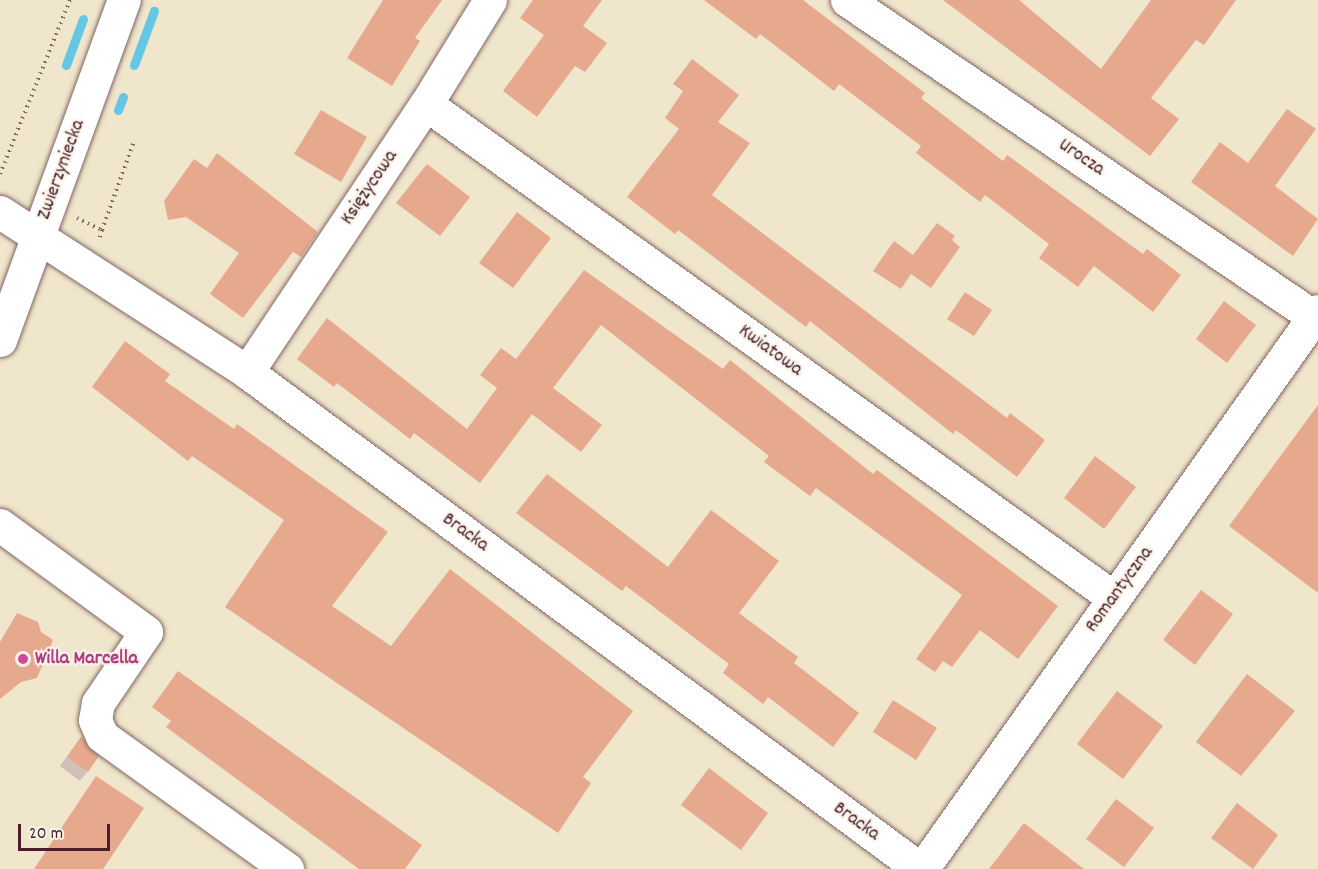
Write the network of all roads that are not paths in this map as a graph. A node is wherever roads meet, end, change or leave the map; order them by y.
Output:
1 (124, 0) edge
2 (490, 0) edge
3 (847, 0) edge
4 (426, 104) junction
5 (0, 212) edge
6 (39, 235) junction
7 (1316, 314) edge
8 (0, 340) edge
9 (246, 372) junction
10 (0, 525) edge
11 (1114, 598) junction
12 (287, 869) edge
13 (921, 869) edge

1 - 6 street, Zwierzyniecka
2 - 4 street, Księżycowa
3 - 7 street, Urocza
4 - 9 street, Księżycowa
4 - 11 street, Kwiatowa
5 - 6 street, Bracka
6 - 8 street, Zwierzyniecka
6 - 9 street, Bracka
7 - 11 street, Romantyczna
9 - 13 street, Bracka
10 - 12 street
11 - 13 street, Romantyczna

